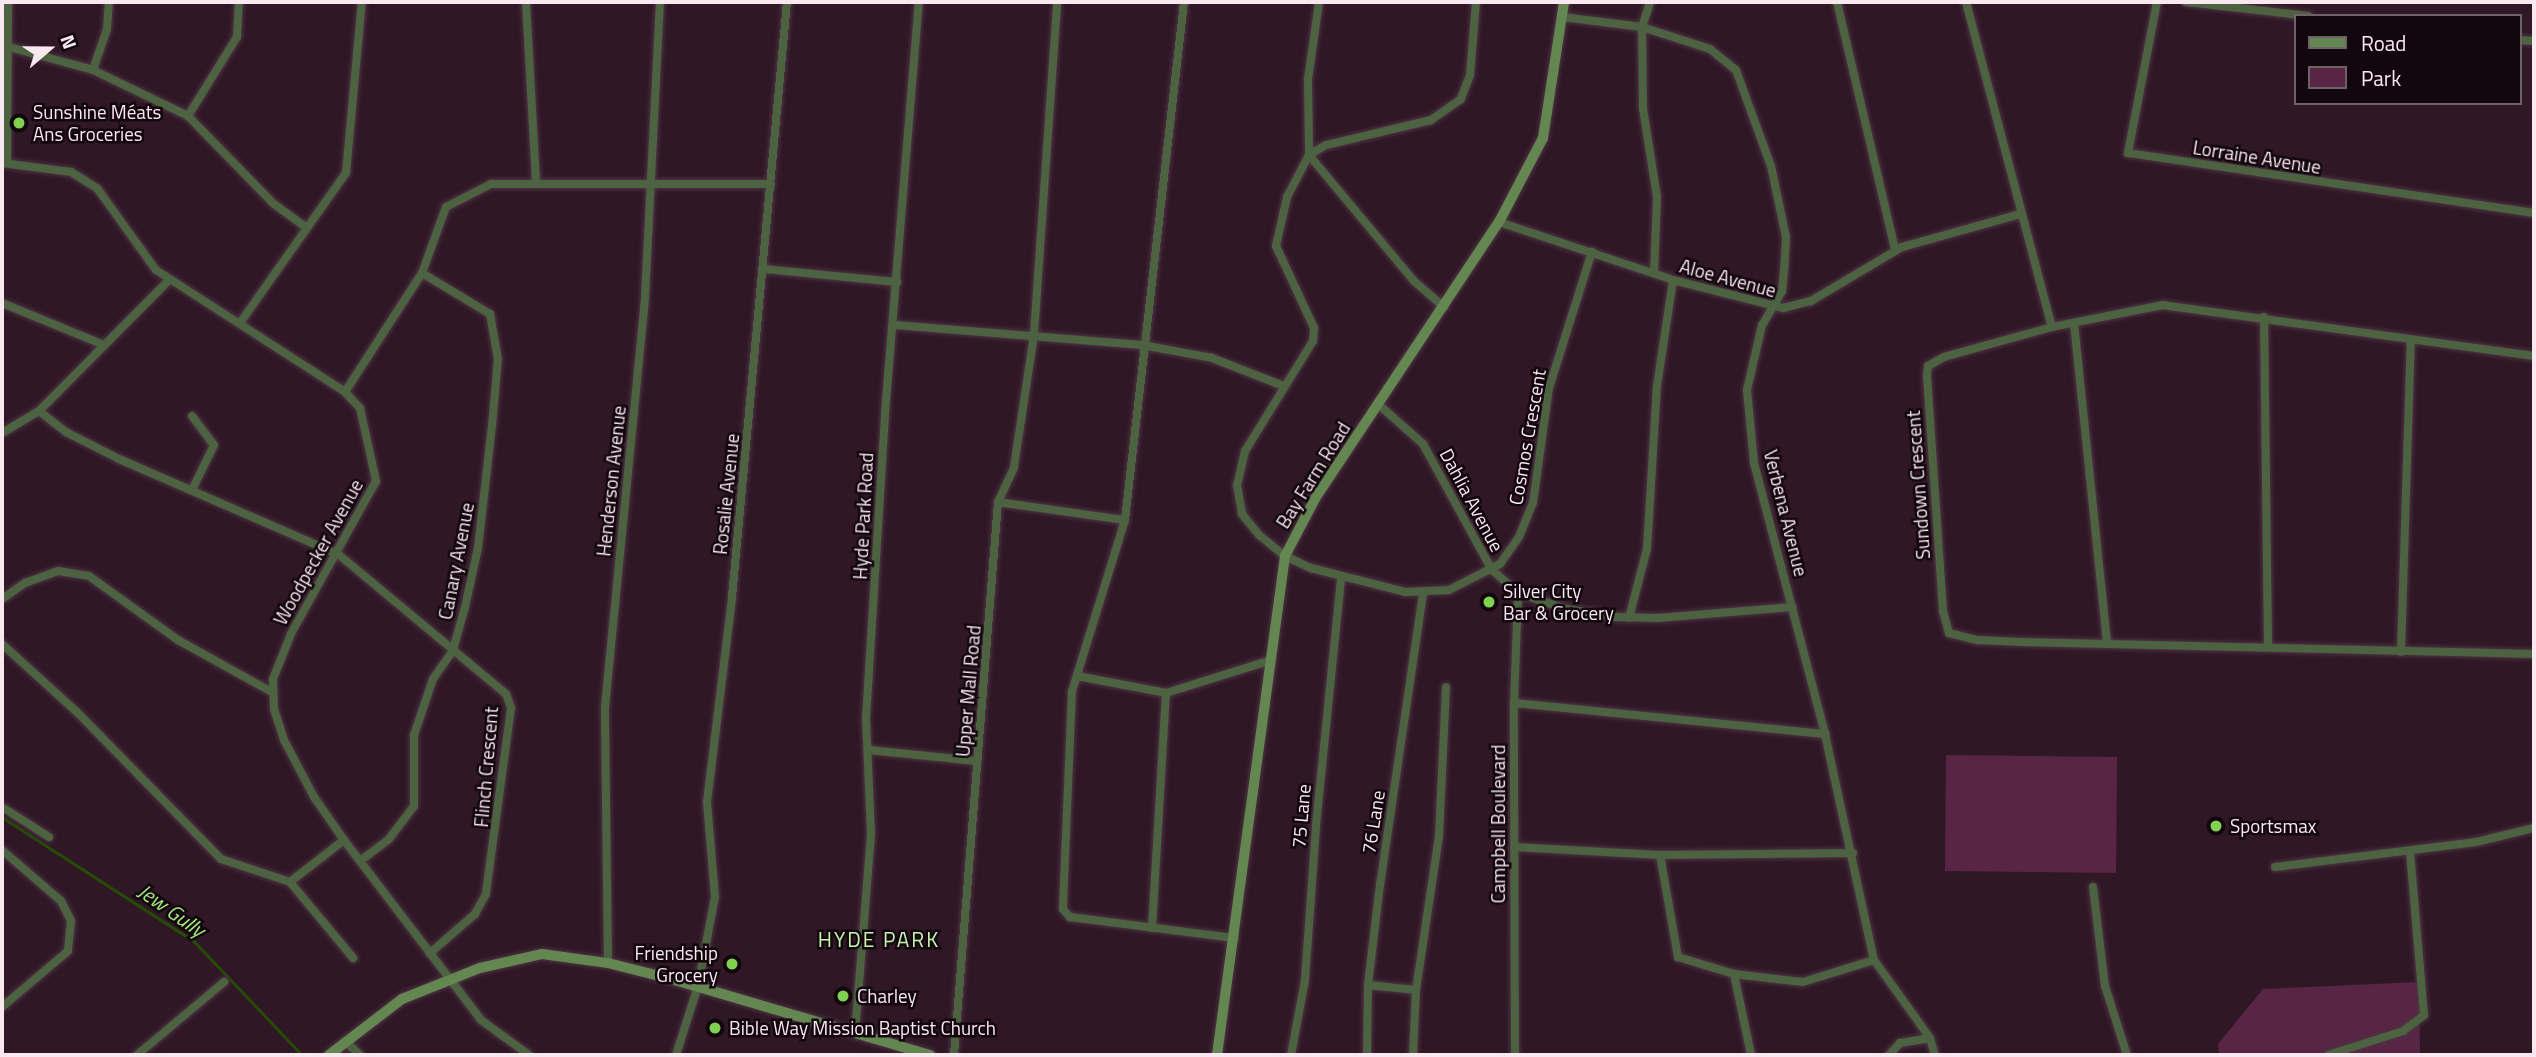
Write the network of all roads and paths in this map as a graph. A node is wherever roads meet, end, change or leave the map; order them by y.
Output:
1 (8, 2) edge
2 (108, 2) edge
3 (239, 2) edge
4 (362, 2) edge
5 (526, 2) edge
6 (660, 2) edge
7 (787, 2) edge
8 (919, 2) edge
9 (1056, 2) edge
10 (1184, 2) edge
11 (1319, 2) edge
12 (1476, 2) edge
13 (1564, 2) edge
14 (1650, 2) edge
15 (1837, 2) edge
16 (1966, 2) edge
17 (2157, 2) edge
18 (2186, 2) edge
19 (2294, 14) edge
20 (1562, 17) junction
21 (1642, 27) junction
22 (5, 31) edge
23 (9, 47) junction
24 (93, 70) junction
25 (188, 116) junction
26 (1309, 155) junction
27 (4, 163) edge
28 (536, 182) junction
29 (649, 183) junction
30 (771, 184) junction
31 (2534, 213) edge
32 (2020, 214) junction
33 (1499, 222) junction
34 (306, 227) junction
35 (1895, 250) junction
36 (1592, 252) junction
37 (764, 269) junction
38 (422, 273) junction
39 (1654, 273) junction
40 (169, 280) junction
41 (1673, 280) junction
42 (897, 282) junction
43 (2, 303) edge
44 (1444, 307) junction
45 (1772, 308) junction
46 (2264, 317) junction
47 (240, 323) junction
48 (2074, 323) junction
49 (895, 325) junction
50 (2052, 327) junction
51 (1034, 334) junction
52 (2411, 339) junction
53 (104, 345) junction
54 (1142, 345) junction
55 (2534, 356) edge
56 (1284, 386) junction
57 (345, 392) junction
58 (1378, 404) junction
59 (39, 411) junction
60 (192, 416) dead end
61 (2, 433) edge
62 (192, 490) junction
63 (998, 502) junction
64 (1125, 520) junction
65 (338, 554) junction
66 (1285, 556) junction
67 (1492, 570) junction
68 (1341, 579) junction
69 (1518, 593) junction
70 (1423, 594) junction
71 (2, 599) edge
72 (1793, 607) junction
73 (1629, 618) junction
74 (2107, 643) junction
75 (2, 644) edge
76 (2268, 645) junction
77 (453, 650) junction
78 (2402, 652) junction
79 (2534, 654) edge
80 (1271, 660) junction
81 (1077, 676) junction
82 (1446, 687) dead end
83 (272, 692) junction
84 (1166, 693) junction
85 (1514, 703) junction
86 (1825, 734) junction
87 (868, 750) junction
88 (977, 761) junction
89 (2, 807) edge
90 (2534, 828) edge
91 (50, 837) dead end
92 (344, 840) junction
93 (1514, 847) junction
94 (2, 850) edge
95 (2410, 851) junction
96 (1853, 853) junction
97 (1660, 855) junction
98 (359, 860) junction
99 (2276, 867) dead end
100 (289, 882) junction
101 (2094, 887) dead end
102 (1152, 928) junction
103 (1235, 938) junction
104 (430, 953) junction
105 (353, 958) dead end
106 (1874, 960) junction
107 (608, 963) junction
108 (1734, 974) junction
109 (451, 978) junction
110 (224, 982) dead end
111 (1368, 985) junction
112 (698, 986) junction
113 (1416, 990) junction
114 (2, 1007) edge
115 (855, 1033) junction
116 (1930, 1038) junction
117 (345, 1041) junction
118 (137, 1055) edge
119 (329, 1055) edge
120 (360, 1055) edge
121 (529, 1055) edge
122 (676, 1055) edge
123 (930, 1055) edge
124 (954, 1055) edge
125 (1217, 1055) edge
126 (1291, 1055) edge
127 (1367, 1055) edge
128 (1413, 1055) edge
129 (1515, 1055) edge
130 (1751, 1055) edge
131 (1889, 1055) edge
132 (1935, 1055) edge
133 (2127, 1055) edge
134 (2328, 1055) edge

1 - 22 street
2 - 24 street
3 - 25 street
4 - 34 street
5 - 28 street
6 - 29 street, Henderson Avenue
7 - 30 street, Rosalie Avenue
8 - 42 street, Hyde Park Road
9 - 51 street, Upper Mall Road
10 - 54 street
11 - 26 street
12 - 26 street
13 - 20 street, Bay Farm Road
14 - 21 street
15 - 35 street
16 - 32 street
17 - 31 street, Lorraine Avenue
18 - 19 street
20 - 21 street, Verbena Avenue
20 - 33 street, Bay Farm Road
21 - 39 street
21 - 45 street, Verbena Avenue
22 - 23 street
23 - 24 street
23 - 27 street
24 - 25 street
25 - 34 street
26 - 44 street
26 - 56 street, Cosmos Crescent
27 - 40 street, Woodpecker Avenue
28 - 29 street
28 - 38 street
29 - 30 street
29 - 107 street, Henderson Avenue
30 - 37 street, Rosalie Avenue
32 - 35 street, Aloe Avenue
32 - 50 street
33 - 36 street, Aloe Avenue
33 - 44 street, Bay Farm Road
34 - 47 street
35 - 45 street, Aloe Avenue
36 - 39 street, Aloe Avenue
36 - 67 street, Cosmos Crescent
37 - 42 street
37 - 112 street, Rosalie Avenue
38 - 57 street
38 - 77 street, Canary Avenue
39 - 41 street, Aloe Avenue
40 - 47 street, Woodpecker Avenue
40 - 53 street
41 - 45 street, Aloe Avenue
41 - 73 street
42 - 49 street, Hyde Park Road
43 - 53 street
44 - 58 street, Bay Farm Road
45 - 72 street, Verbena Avenue
46 - 48 street, Sundown Crescent
46 - 52 street, Sundown Crescent
46 - 76 street
47 - 57 street, Woodpecker Avenue
48 - 50 street, Sundown Crescent
48 - 74 street
49 - 51 street
49 - 87 street, Hyde Park Road
50 - 74 street, Sundown Crescent
51 - 54 street
51 - 63 street, Upper Mall Road
52 - 55 street, Sundown Crescent
52 - 78 street
53 - 59 street
54 - 56 street
54 - 64 street
56 - 66 street, Cosmos Crescent
57 - 65 street, Woodpecker Avenue
58 - 66 street, Bay Farm Road
58 - 67 street, Dahlia Avenue
59 - 61 street
59 - 62 street, Flinch Crescent
60 - 62 street
62 - 65 street, Flinch Crescent
63 - 64 street
63 - 88 street, Upper Mall Road
64 - 81 street
65 - 77 street, Flinch Crescent
65 - 83 street, Woodpecker Avenue
66 - 68 street, Cosmos Crescent
66 - 80 street, Bay Farm Road
67 - 69 street, Dahlia Avenue
67 - 70 street, Cosmos Crescent
68 - 70 street, Cosmos Crescent
68 - 126 street, 75 Lane
69 - 73 street, Dahlia Avenue
69 - 85 street, Campbell Boulevard
70 - 111 street, 76 Lane
71 - 83 street
72 - 73 street, Dahlia Avenue
72 - 86 street, Verbena Avenue
74 - 76 street, Sundown Crescent
75 - 100 street
76 - 78 street, Sundown Crescent
77 - 98 street, Canary Avenue
77 - 104 street, Flinch Crescent
78 - 79 street, Sundown Crescent
80 - 84 street
80 - 103 street, Bay Farm Road
81 - 84 street
81 - 102 street
82 - 113 street
83 - 92 street
84 - 102 street
85 - 86 street
85 - 93 street, Campbell Boulevard
86 - 96 street, Verbena Avenue
87 - 88 street
87 - 115 street, Hyde Park Road
88 - 124 street, Upper Mall Road
89 - 91 street
90 - 95 street
92 - 98 street
92 - 100 street
93 - 97 street
93 - 129 street, Campbell Boulevard
94 - 114 street
95 - 99 street
95 - 134 street
96 - 97 street
96 - 106 street, Verbena Avenue
97 - 108 street
98 - 104 street
100 - 105 street
101 - 133 street
102 - 103 street
103 - 125 street, Bay Farm Road
104 - 109 street
106 - 108 street
106 - 116 street, Verbena Avenue
107 - 109 street
107 - 112 street
108 - 130 street
109 - 117 street
109 - 121 street
110 - 118 street
111 - 113 street
111 - 127 street, 76 Lane
112 - 115 street
112 - 122 street, Rosalie Avenue
113 - 128 street
115 - 123 street
116 - 131 street
116 - 132 street, Verbena Avenue
117 - 119 street
117 - 120 street

